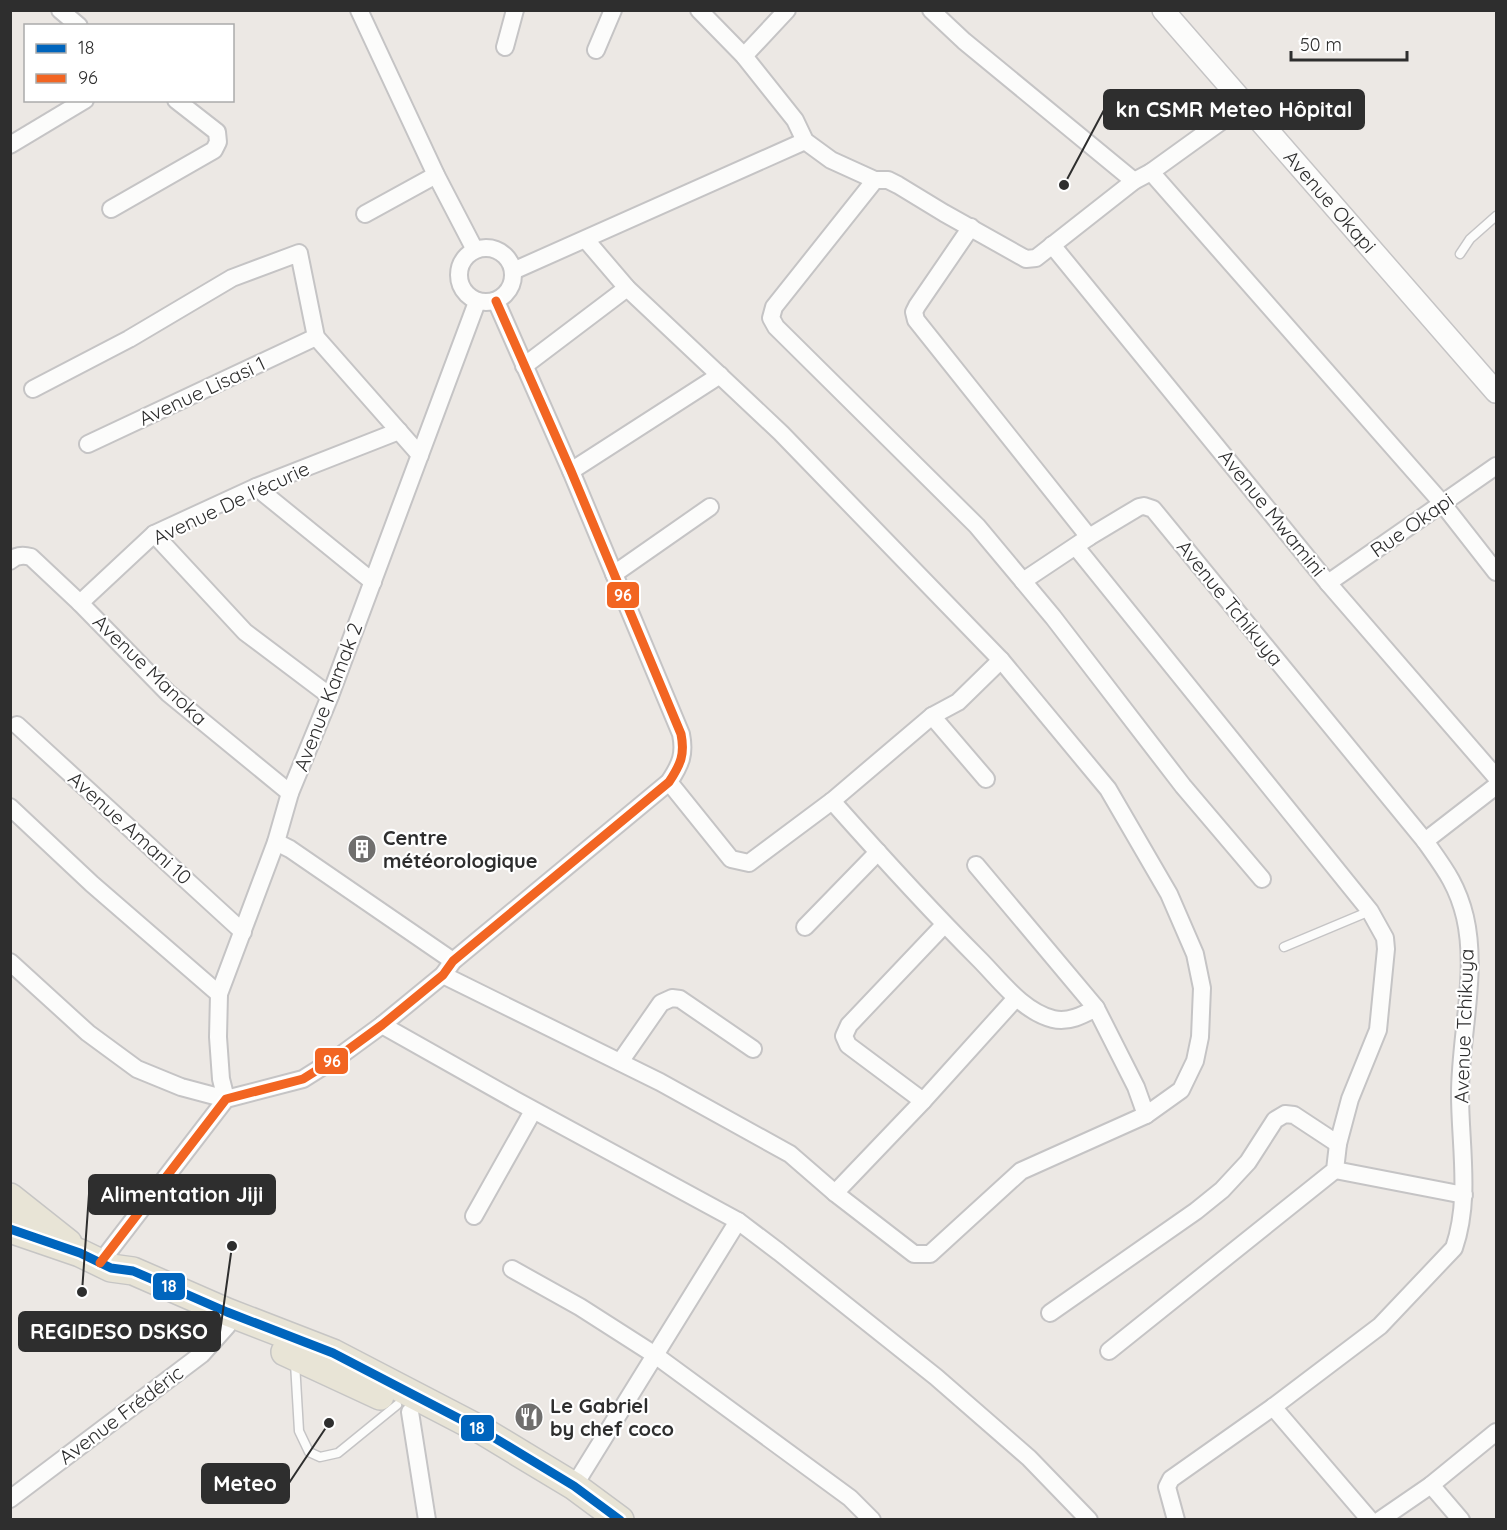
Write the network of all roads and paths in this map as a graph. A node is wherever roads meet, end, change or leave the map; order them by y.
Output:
1 (60, 10) edge
2 (359, 10) edge
3 (515, 10) edge
4 (613, 10) edge
5 (699, 10) edge
6 (787, 10) edge
7 (931, 10) edge
8 (1162, 10) edge
9 (77, 24) edge
10 (505, 47) dead end
11 (596, 50) dead end
12 (744, 56) junction
13 (82, 102) edge
14 (179, 102) edge
15 (1244, 105) junction
16 (805, 141) junction
17 (10, 145) edge
18 (1151, 172) junction
19 (436, 175) junction
20 (875, 180) junction
21 (1134, 181) junction
22 (111, 209) dead end
23 (365, 214) dead end
24 (1497, 216) edge
25 (971, 227) junction
26 (585, 240) junction
27 (1052, 245) junction
28 (475, 250) junction
29 (1460, 254) dead end
30 (513, 271) junction
31 (627, 288) junction
32 (496, 301) junction
33 (477, 302) junction
34 (316, 337) junction
35 (524, 366) junction
36 (720, 375) junction
37 (33, 389) dead end
38 (1497, 392) edge
39 (399, 431) junction
40 (88, 444) dead end
41 (420, 455) junction
42 (1497, 466) edge
43 (571, 471) junction
44 (256, 487) junction
45 (1442, 503) junction
46 (710, 507) dead end
47 (154, 534) junction
48 (1082, 542) junction
49 (10, 561) edge
50 (1497, 572) edge
51 (614, 574) junction
52 (1023, 581) junction
53 (373, 582) junction
54 (1328, 583) junction
55 (80, 603) junction
56 (1001, 660) junction
57 (330, 696) junction
58 (932, 716) junction
59 (17, 725) dead end
60 (1497, 777) edge
61 (986, 779) dead end
62 (669, 782) junction
63 (1497, 786) edge
64 (290, 793) junction
65 (832, 801) junction
66 (10, 807) edge
67 (1425, 841) junction
68 (276, 842) junction
69 (878, 852) junction
70 (975, 865) dead end
71 (1262, 879) dead end
72 (1370, 911) junction
73 (944, 925) junction
74 (805, 927) dead end
75 (243, 932) junction
76 (1284, 947) dead end
77 (10, 962) edge
78 (448, 968) junction
79 (219, 994) junction
80 (1016, 998) junction
81 (1096, 1008) junction
82 (382, 1025) junction
83 (753, 1049) dead end
84 (620, 1062) junction
85 (226, 1099) junction
86 (923, 1101) junction
87 (534, 1111) junction
88 (1146, 1115) junction
89 (1338, 1144) junction
90 (1335, 1170) junction
91 (835, 1193) junction
92 (1464, 1196) junction
93 (10, 1197) edge
94 (474, 1216) dead end
95 (738, 1221) junction
96 (10, 1229) edge
97 (97, 1261) junction
98 (512, 1269) dead end
99 (1050, 1313) dead end
100 (226, 1326) junction
101 (1109, 1351) dead end
102 (655, 1355) junction
103 (295, 1356) junction
104 (393, 1398) junction
105 (1273, 1407) junction
106 (1497, 1432) edge
107 (1431, 1485) junction
108 (574, 1486) junction
109 (10, 1499) edge
110 (427, 1520) edge
111 (591, 1520) edge
112 (620, 1520) edge
113 (872, 1520) edge
114 (1089, 1520) edge
115 (1176, 1520) edge
116 (1370, 1520) edge
117 (1380, 1520) edge
118 (1461, 1520) edge

1 - 9 street
2 - 19 street
3 - 10 street
4 - 11 street
5 - 12 street
6 - 12 street
7 - 21 street
8 - 15 street, Avenue Okapi
12 - 16 street
13 - 17 street
14 - 22 street
15 - 18 street
15 - 38 street, Avenue Okapi
16 - 20 street
16 - 26 street
18 - 21 street
18 - 45 street
19 - 23 street
19 - 28 street
20 - 25 street
20 - 52 street
21 - 27 street
24 - 29 lane
25 - 27 street
25 - 48 street
26 - 30 street
26 - 31 street
27 - 54 street, Avenue Mwamini
28 - 30 street
28 - 33 street
30 - 32 street
31 - 35 street
31 - 36 street
32 - 33 street
32 - 35 street
33 - 41 street, Avenue Kamak 2
34 - 37 street
34 - 39 street
34 - 40 street, Avenue Lisasi 1
35 - 43 street
36 - 43 street
36 - 56 street
39 - 41 street
39 - 44 street, Avenue De l'écurie
41 - 53 street, Avenue Kamak 2
42 - 45 street, Rue Okapi
43 - 51 street
44 - 47 street, Avenue De l'écurie
44 - 53 street
45 - 50 street
45 - 54 street, Rue Okapi
46 - 51 street
47 - 55 street, Avenue De l'écurie
47 - 57 street
48 - 52 street, Avenue Tchikuya
48 - 67 street, Avenue Tchikuya
48 - 72 street
49 - 55 street, Avenue Manoka
51 - 62 street
52 - 71 street
53 - 57 street, Avenue Kamak 2
54 - 60 street, Avenue Mwamini
55 - 64 street, Avenue Manoka
56 - 58 street
56 - 88 street
57 - 64 street, Avenue Kamak 2
58 - 61 street
58 - 65 street
59 - 75 street, Avenue Amani 10
62 - 65 street
62 - 78 street
63 - 67 street
64 - 68 street, Avenue Kamak 2
65 - 69 street
66 - 79 street
67 - 92 street, Avenue Tchikuya
68 - 75 street, Avenue Kamak 2
68 - 78 street
69 - 73 street
69 - 74 street
70 - 81 street
72 - 76 lane
72 - 89 street
73 - 80 street
73 - 86 street
75 - 79 street, Avenue Kamak 2
77 - 85 street
78 - 82 street
78 - 84 street
79 - 85 street, Avenue Kamak 2
80 - 81 street
80 - 86 street
81 - 88 street
82 - 85 street
82 - 87 street
83 - 84 street
84 - 91 street
85 - 97 street
86 - 91 street
87 - 94 street
87 - 95 street
88 - 91 street
89 - 90 street
89 - 99 street
90 - 92 street
90 - 101 street
92 - 105 street, Avenue Tchikuya
93 - 97 main road
95 - 102 street
95 - 114 street
96 - 97 main road
97 - 100 main road
97 - 104 main road
98 - 102 street
100 - 103 main road
100 - 109 street, Avenue Frédéric
102 - 108 street
102 - 113 street
103 - 104 main road
103 - 104 lane
104 - 108 main road
104 - 110 street
104 - 111 main road
105 - 115 street, Avenue Tchikuya
105 - 116 street
106 - 107 street
107 - 117 street
107 - 118 street
108 - 112 main road

